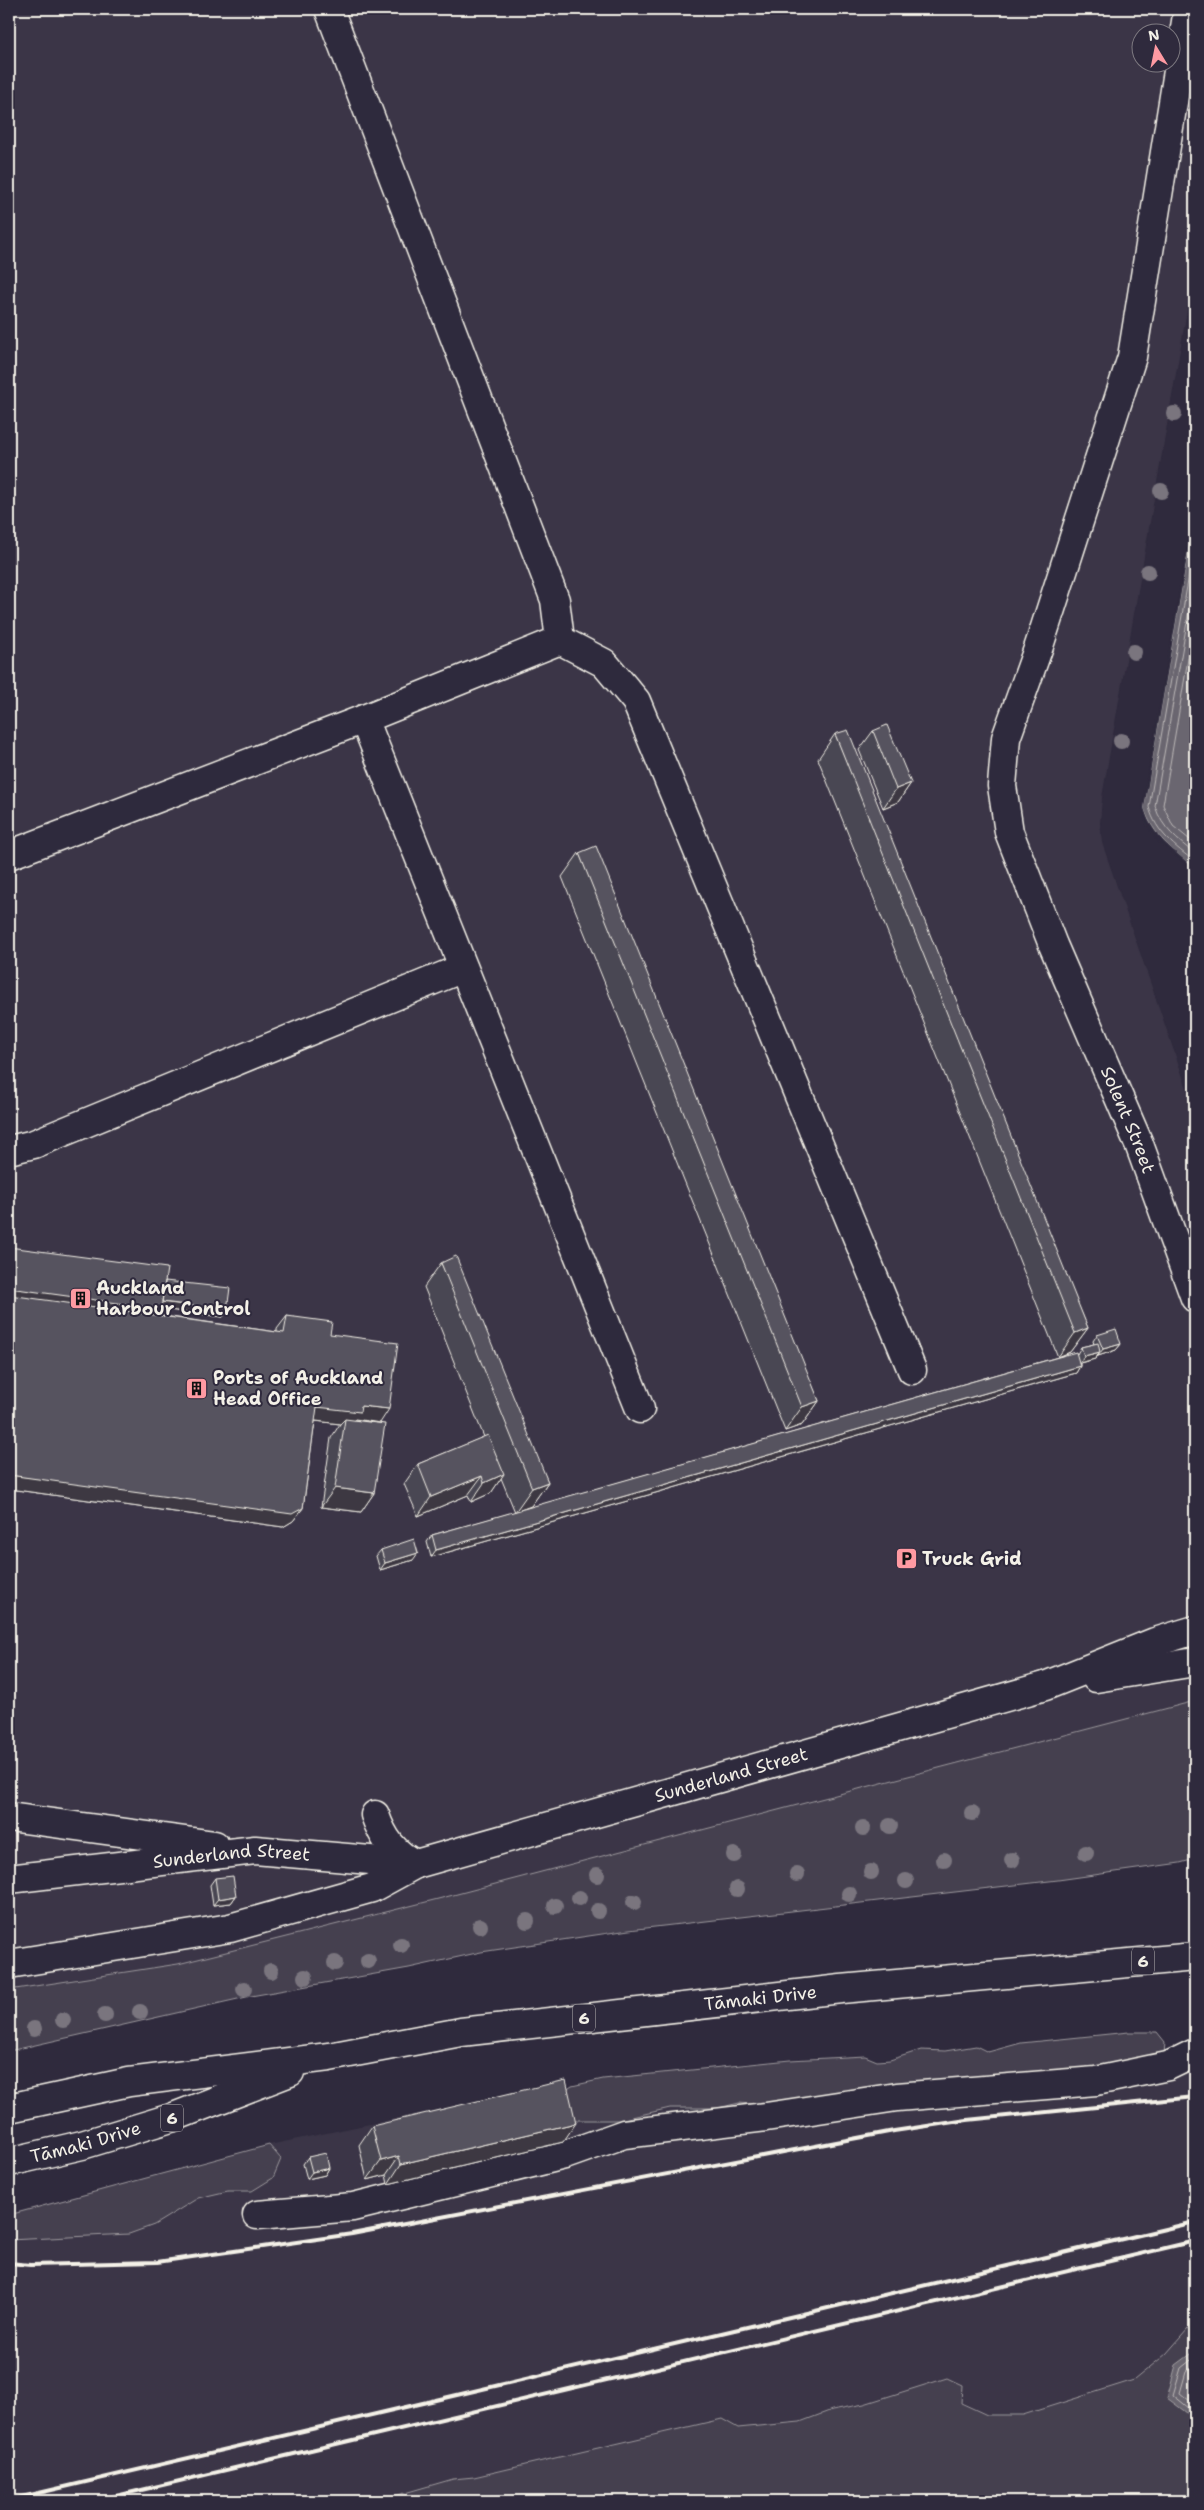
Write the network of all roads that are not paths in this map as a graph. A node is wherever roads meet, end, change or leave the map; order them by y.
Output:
1 (329, 9) edge
2 (1188, 9) edge
3 (560, 640) junction
4 (364, 719) junction
5 (9, 855) edge
6 (463, 968) junction
7 (9, 1150) edge
8 (1195, 1298) edge
9 (912, 1370) dead end
10 (640, 1409) dead end
11 (1195, 1611) edge
12 (1195, 1630) edge
13 (1155, 1642) junction
14 (1195, 1662) edge
15 (1045, 1686) junction
16 (375, 1816) dead end
17 (9, 1817) edge
18 (255, 1850) junction
19 (416, 1864) junction
20 (9, 1879) edge
21 (1195, 1961) edge
22 (9, 1964) edge
23 (1195, 2053) edge
24 (329, 2057) junction
25 (9, 2108) edge
26 (9, 2162) edge
27 (257, 2215) dead end

1 - 3 street
2 - 8 street, Solent Street
3 - 4 street
3 - 9 street
4 - 5 street
4 - 6 street
6 - 7 street
6 - 10 street
11 - 13 street
12 - 13 street, Sunderland Street
13 - 15 street, Sunderland Street
14 - 15 street, Sunderland Street
15 - 19 street, Sunderland Street
16 - 19 street
17 - 18 street
18 - 19 street, Sunderland Street
18 - 20 street, Sunderland Street
19 - 22 street, Sunderland Street
21 - 24 street, Tāmaki Drive / 6
23 - 27 street
24 - 25 street, Tāmaki Drive / 6
24 - 26 street, Tāmaki Drive / 6

